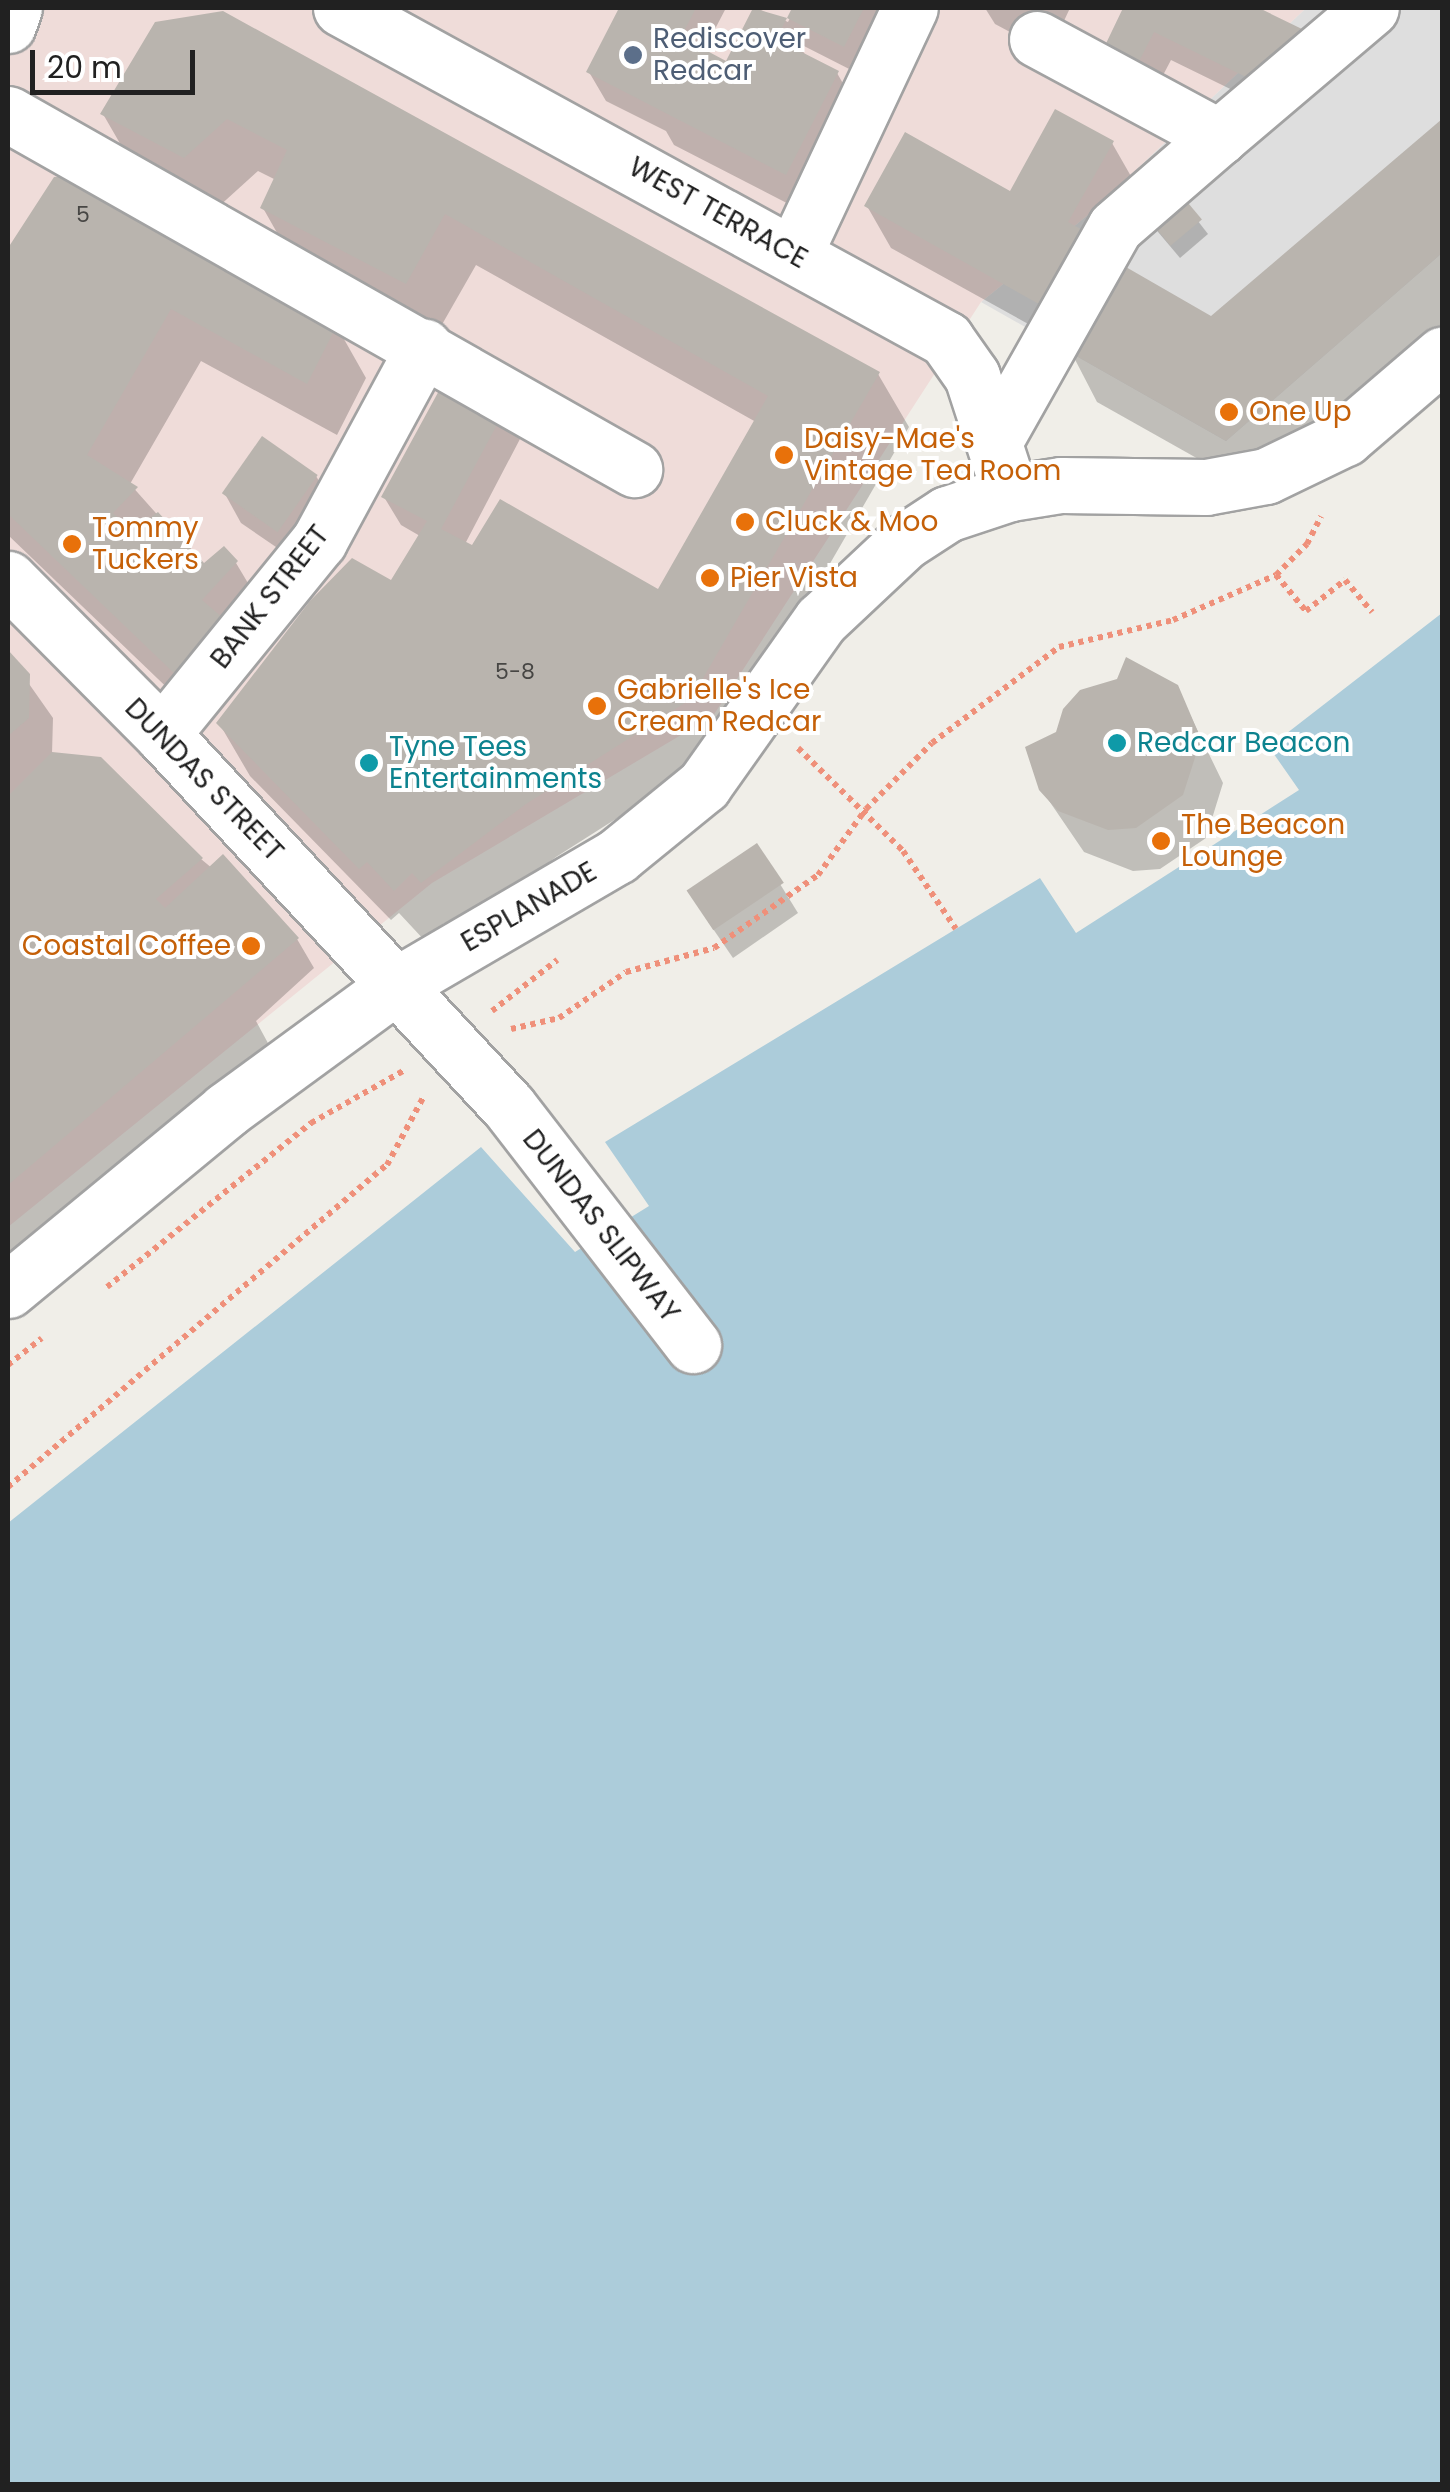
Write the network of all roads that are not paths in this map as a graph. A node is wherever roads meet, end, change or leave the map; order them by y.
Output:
1 (14, 8) edge
2 (342, 8) edge
3 (910, 8) edge
4 (1371, 8) edge
5 (8, 25) edge
6 (1037, 39) dead end
7 (8, 114) edge
8 (1219, 137) junction
9 (794, 254) junction
10 (424, 347) junction
11 (1442, 356) edge
12 (994, 440) junction
13 (634, 469) dead end
14 (1010, 493) junction
15 (8, 579) edge
16 (162, 734) junction
17 (398, 984) junction
18 (451, 1043) joint
19 (8, 1290) edge
20 (693, 1345) dead end

1 - 5 street
2 - 9 street, WEST TERRACE
3 - 9 street
4 - 8 street
6 - 8 street
7 - 10 street
8 - 12 street
9 - 12 street, WEST TERRACE
10 - 13 street
10 - 16 street, BANK STREET
11 - 14 street, ESPLANADE
12 - 14 street, WEST TERRACE
14 - 17 street, ESPLANADE
15 - 16 street, DUNDAS STREET
16 - 17 street, DUNDAS STREET
17 - 18 street, DUNDAS STREET
17 - 19 street, ESPLANADE
18 - 20 street, DUNDAS SLIPWAY

